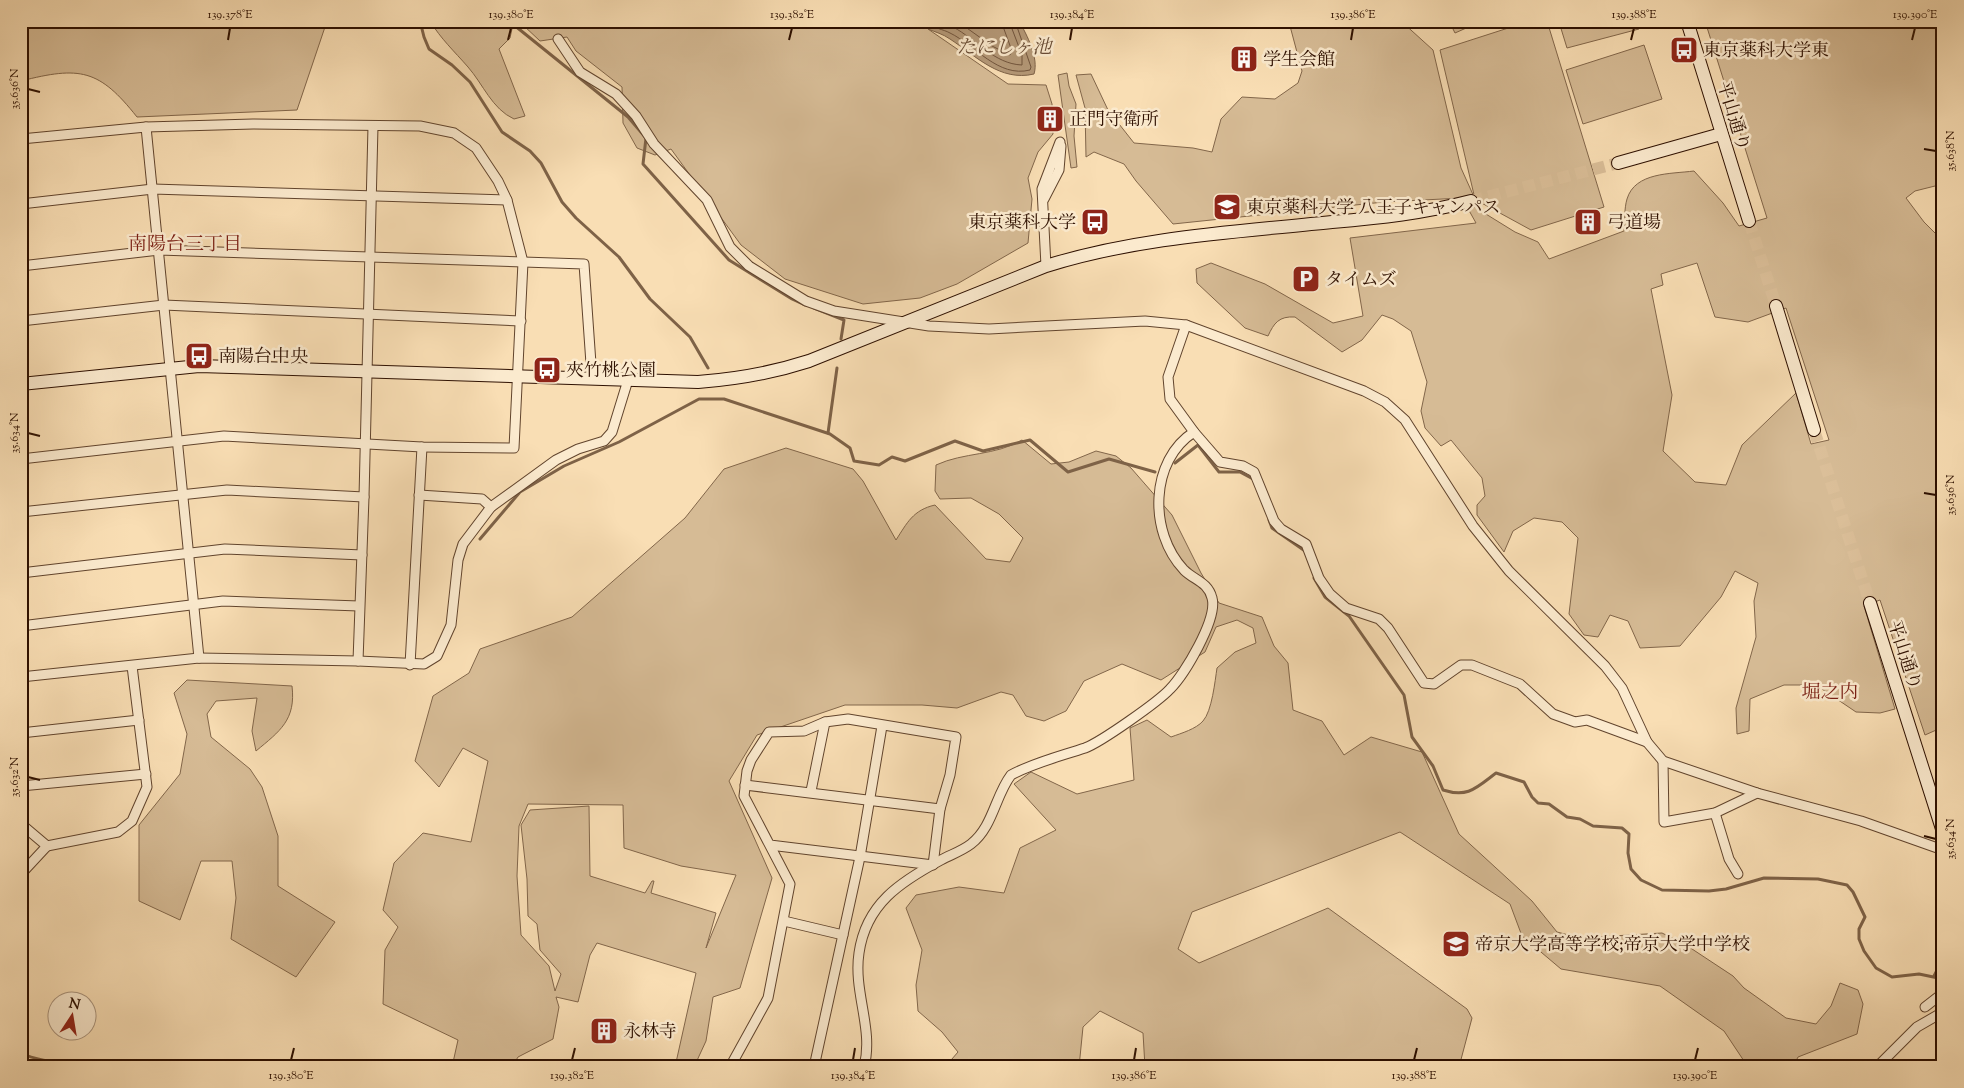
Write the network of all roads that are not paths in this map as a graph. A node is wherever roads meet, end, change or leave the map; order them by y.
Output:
1 (1687, 21) edge
2 (558, 39) dead end
3 (146, 126) junction
4 (372, 126) junction
5 (1721, 134) junction
6 (21, 139) edge
7 (1618, 163) tunnel mouth
8 (153, 189) junction
9 (370, 194) junction
10 (507, 200) junction
11 (1471, 201) tunnel mouth
12 (1043, 202) junction
13 (21, 204) edge
14 (1749, 221) tunnel mouth
15 (159, 250) junction
16 (369, 257) junction
17 (523, 262) junction
18 (21, 266) edge
19 (1046, 266) junction
20 (164, 305) junction
21 (1776, 306) tunnel mouth
22 (368, 313) junction
23 (21, 321) edge
24 (521, 321) junction
25 (906, 324) junction
26 (1186, 325) junction
27 (170, 368) junction
28 (366, 371) junction
29 (519, 375) junction
30 (592, 378) junction
31 (628, 380) junction
32 (21, 384) edge
33 (1814, 430) tunnel mouth
34 (1194, 432) junction
35 (178, 442) junction
36 (365, 443) junction
37 (422, 447) junction
38 (21, 459) edge
39 (183, 495) junction
40 (419, 495) junction
41 (364, 497) junction
42 (491, 507) junction
43 (21, 512) edge
44 (189, 554) junction
45 (362, 555) junction
46 (21, 573) edge
47 (1870, 603) tunnel mouth
48 (194, 605) junction
49 (359, 606) junction
50 (21, 626) edge
51 (199, 658) junction
52 (358, 661) junction
53 (410, 665) junction
54 (132, 666) junction
55 (21, 677) edge
56 (139, 720) junction
57 (825, 722) junction
58 (882, 726) junction
59 (21, 733) edge
60 (1647, 742) junction
61 (1663, 761) junction
62 (146, 774) junction
63 (745, 784) junction
64 (21, 786) edge
65 (811, 791) junction
66 (1757, 793) junction
67 (871, 799) junction
68 (940, 809) junction
69 (1715, 813) junction
70 (21, 824) edge
71 (1943, 832) edge
72 (770, 845) junction
73 (47, 846) junction
74 (1943, 850) edge
75 (860, 857) junction
76 (933, 865) junction
77 (21, 874) edge
78 (1738, 874) dead end
79 (784, 921) junction
80 (843, 935) junction
81 (1943, 993) edge
82 (1925, 1007) dead end
83 (1943, 1012) edge
84 (730, 1067) edge
85 (814, 1067) edge
86 (864, 1067) edge
87 (1877, 1067) edge

1 - 5 street, 平山通り
2 - 25 street
3 - 4 street
3 - 6 street
3 - 8 street
4 - 9 street
4 - 10 street
5 - 7 street
5 - 14 street, 平山通り
8 - 9 street
8 - 13 street
8 - 15 street
9 - 10 street
9 - 16 street
10 - 17 street
11 - 19 street
12 - 12 street
12 - 19 street
15 - 16 street
15 - 18 street
15 - 20 street
16 - 17 street
16 - 22 street
17 - 24 street
17 - 30 street
19 - 25 street
20 - 22 street
20 - 23 street
20 - 27 street
21 - 33 street
22 - 24 street
22 - 28 street
24 - 29 street
25 - 26 street
25 - 31 street
26 - 34 street
26 - 60 street
27 - 28 street
27 - 32 street
27 - 35 street
28 - 29 street
28 - 36 street
29 - 30 street
29 - 37 street
30 - 31 street
31 - 42 street
34 - 60 street
34 - 76 street
35 - 36 street
35 - 38 street
35 - 39 street
36 - 37 street
36 - 41 street
37 - 40 street
39 - 41 street
39 - 43 street
39 - 44 street
40 - 42 street
40 - 53 street
41 - 45 street
42 - 53 street
44 - 45 street
44 - 46 street
44 - 48 street
45 - 49 street
47 - 71 street, 平山通り
48 - 49 street
48 - 50 street
48 - 51 street
49 - 52 street
51 - 52 street
51 - 54 street
52 - 53 street
54 - 55 street
54 - 56 street
56 - 59 street
56 - 62 street
57 - 58 street
57 - 63 street
57 - 65 street
58 - 67 street
58 - 68 street
60 - 61 street
61 - 66 street
61 - 69 street
62 - 64 street
62 - 73 street
63 - 65 street
63 - 72 street
65 - 67 street
66 - 69 street
66 - 74 street
67 - 68 street
67 - 75 street
68 - 76 street
69 - 78 street
70 - 73 street
72 - 75 street
72 - 79 street
73 - 77 street
75 - 76 street
75 - 80 street
76 - 86 street
79 - 80 street
79 - 84 street
80 - 85 street
81 - 82 street
83 - 87 street

